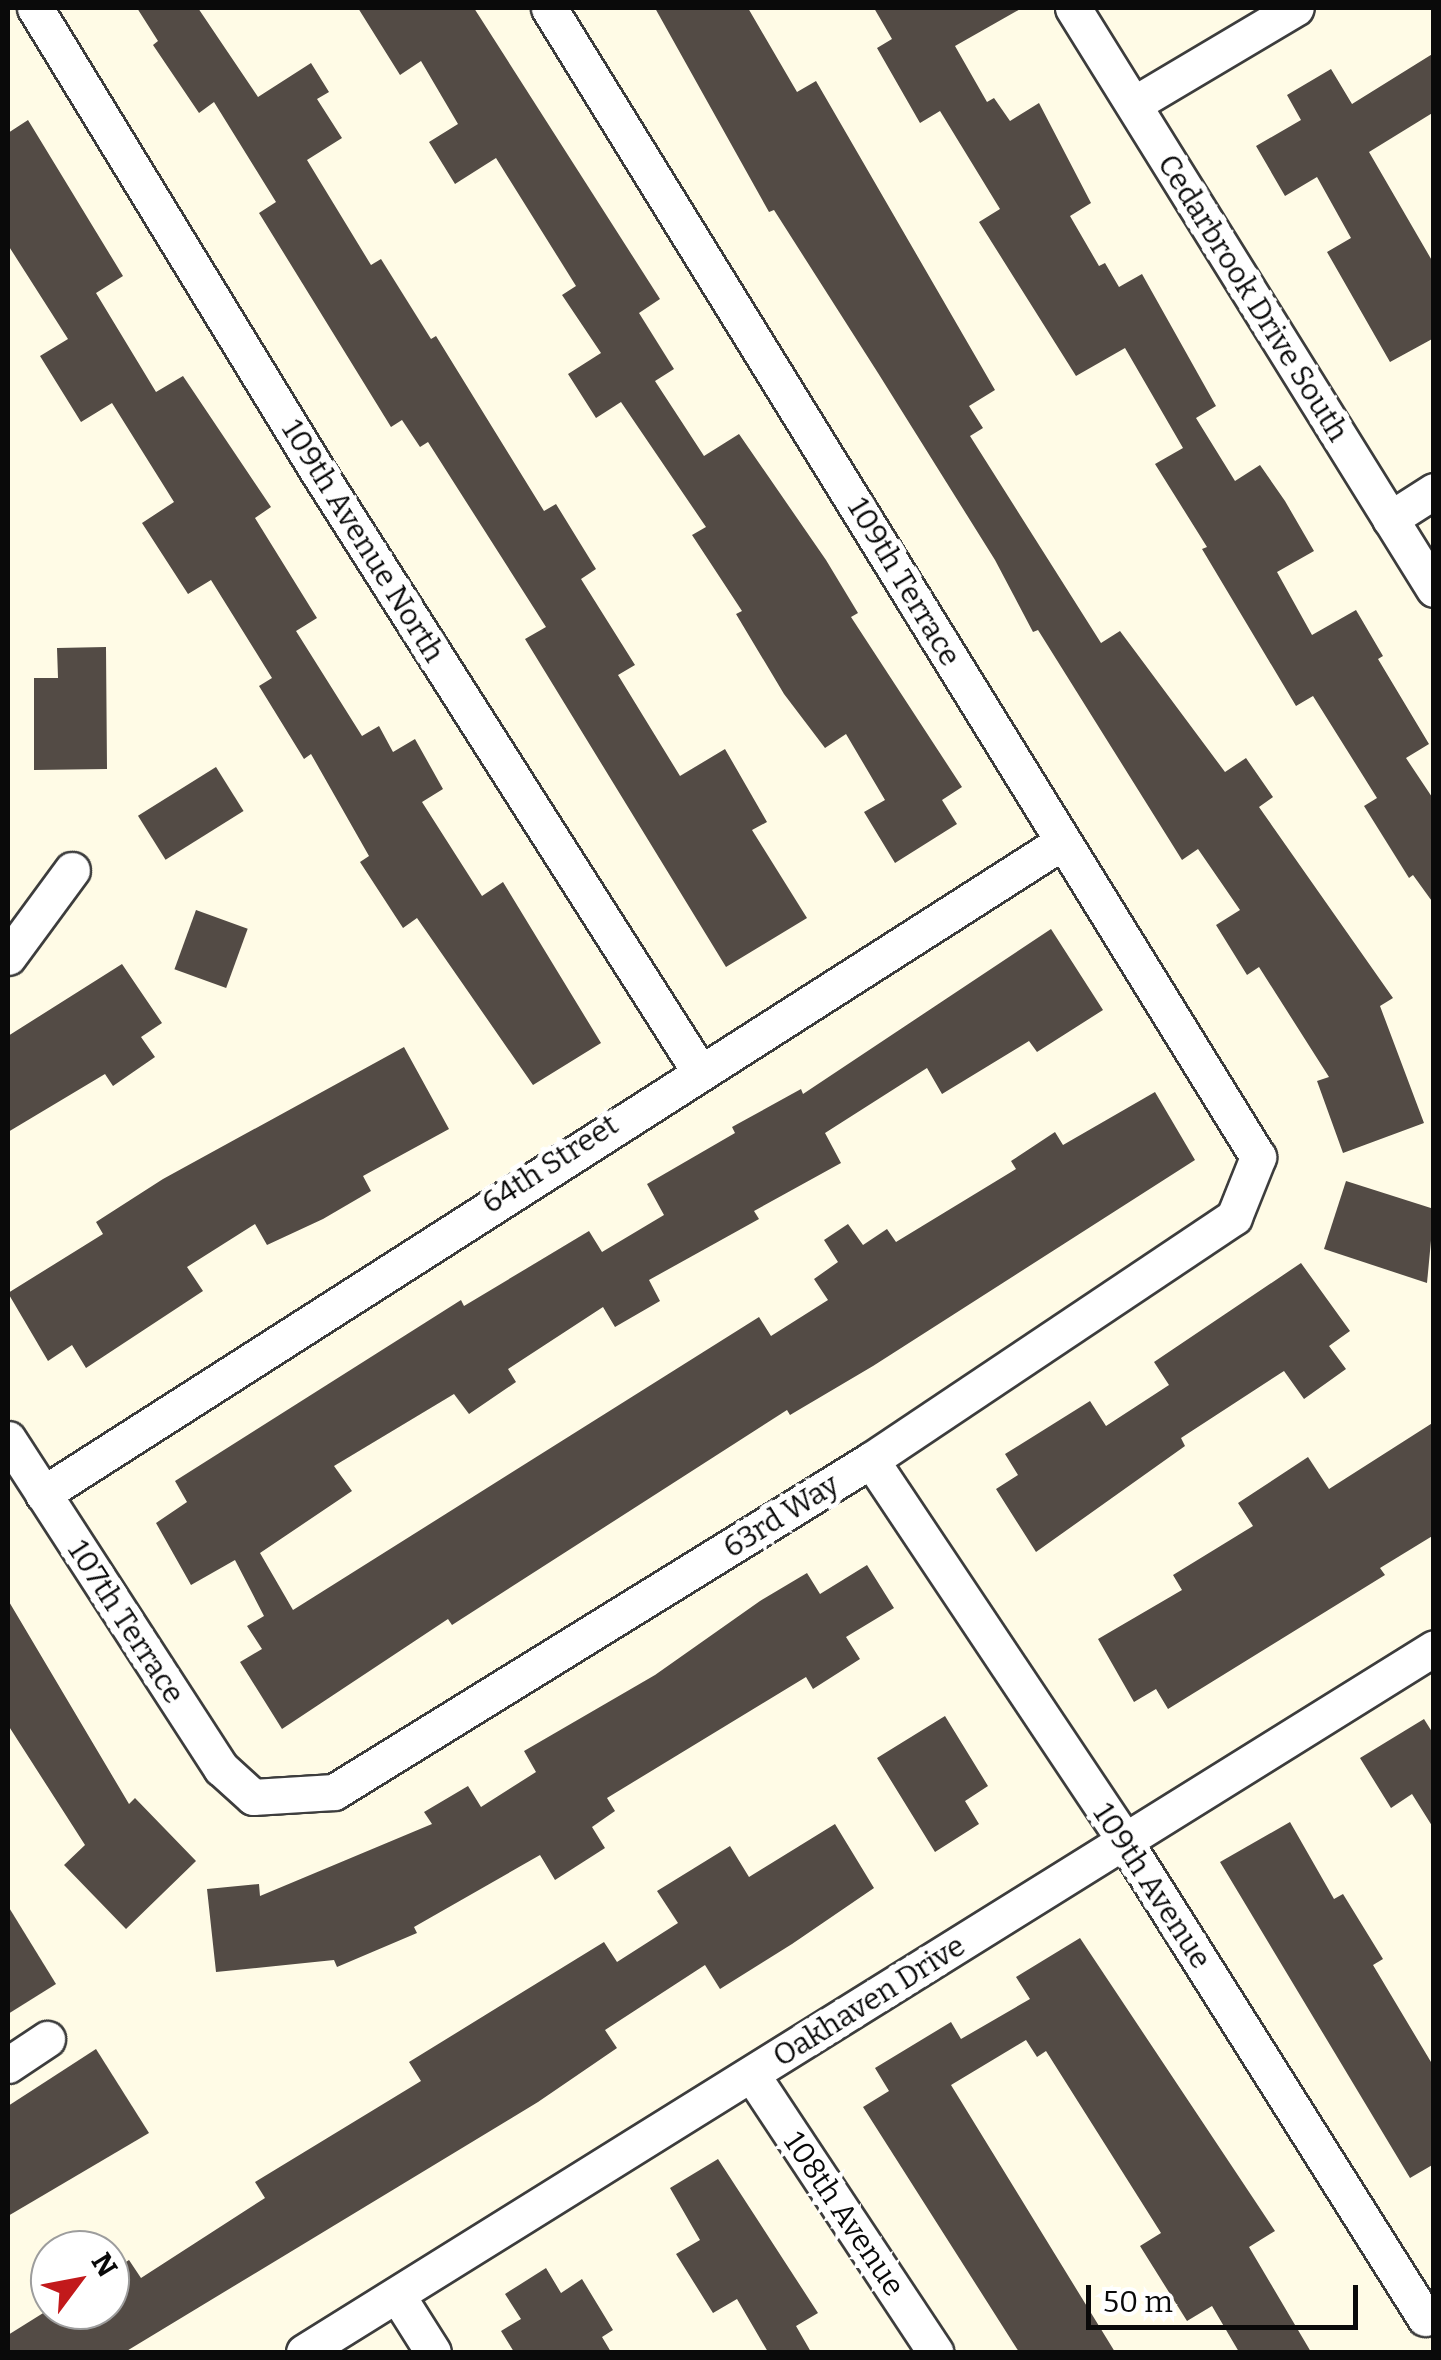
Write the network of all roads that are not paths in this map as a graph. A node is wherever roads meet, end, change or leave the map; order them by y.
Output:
1 (35, 8) edge
2 (549, 8) edge
3 (1073, 8) edge
4 (1296, 8) edge
5 (1134, 104) junction
6 (1434, 491) edge
7 (1390, 520) junction
8 (1434, 589) edge
9 (1062, 842) junction
10 (72, 870) dead end
11 (8, 957) edge
12 (698, 1069) junction
13 (1258, 1157) joint
14 (8, 1439) edge
15 (871, 1460) junction
16 (43, 1494) junction
17 (1434, 1648) edge
18 (252, 1797) joint
19 (1124, 1840) junction
20 (48, 2039) dead end
21 (8, 2065) edge
22 (752, 2076) junction
23 (397, 2294) junction
24 (1425, 2318) dead end
25 (304, 2352) edge
26 (434, 2352) edge
27 (936, 2352) edge

1 - 12 street, 109th Avenue North
2 - 9 street, 109th Terrace
3 - 5 street, Cedarbrook Drive South
4 - 5 street
5 - 7 street, Cedarbrook Drive South
6 - 7 street
7 - 8 street, Cedarbrook Drive South
9 - 12 street, 64th Street
9 - 13 street, 109th Terrace
10 - 11 street
12 - 16 street, 64th Street
13 - 15 street, 63rd Way
14 - 16 street, 107th Terrace
15 - 18 street, 63rd Way
15 - 19 street, 109th Avenue
16 - 18 street, 107th Terrace
17 - 19 street, Oakhaven Drive
19 - 22 street, Oakhaven Drive
19 - 24 street, 109th Avenue
20 - 21 street
22 - 23 street, Oakhaven Drive
22 - 27 street, 108th Avenue
23 - 25 street, Oakhaven Drive
23 - 26 street

